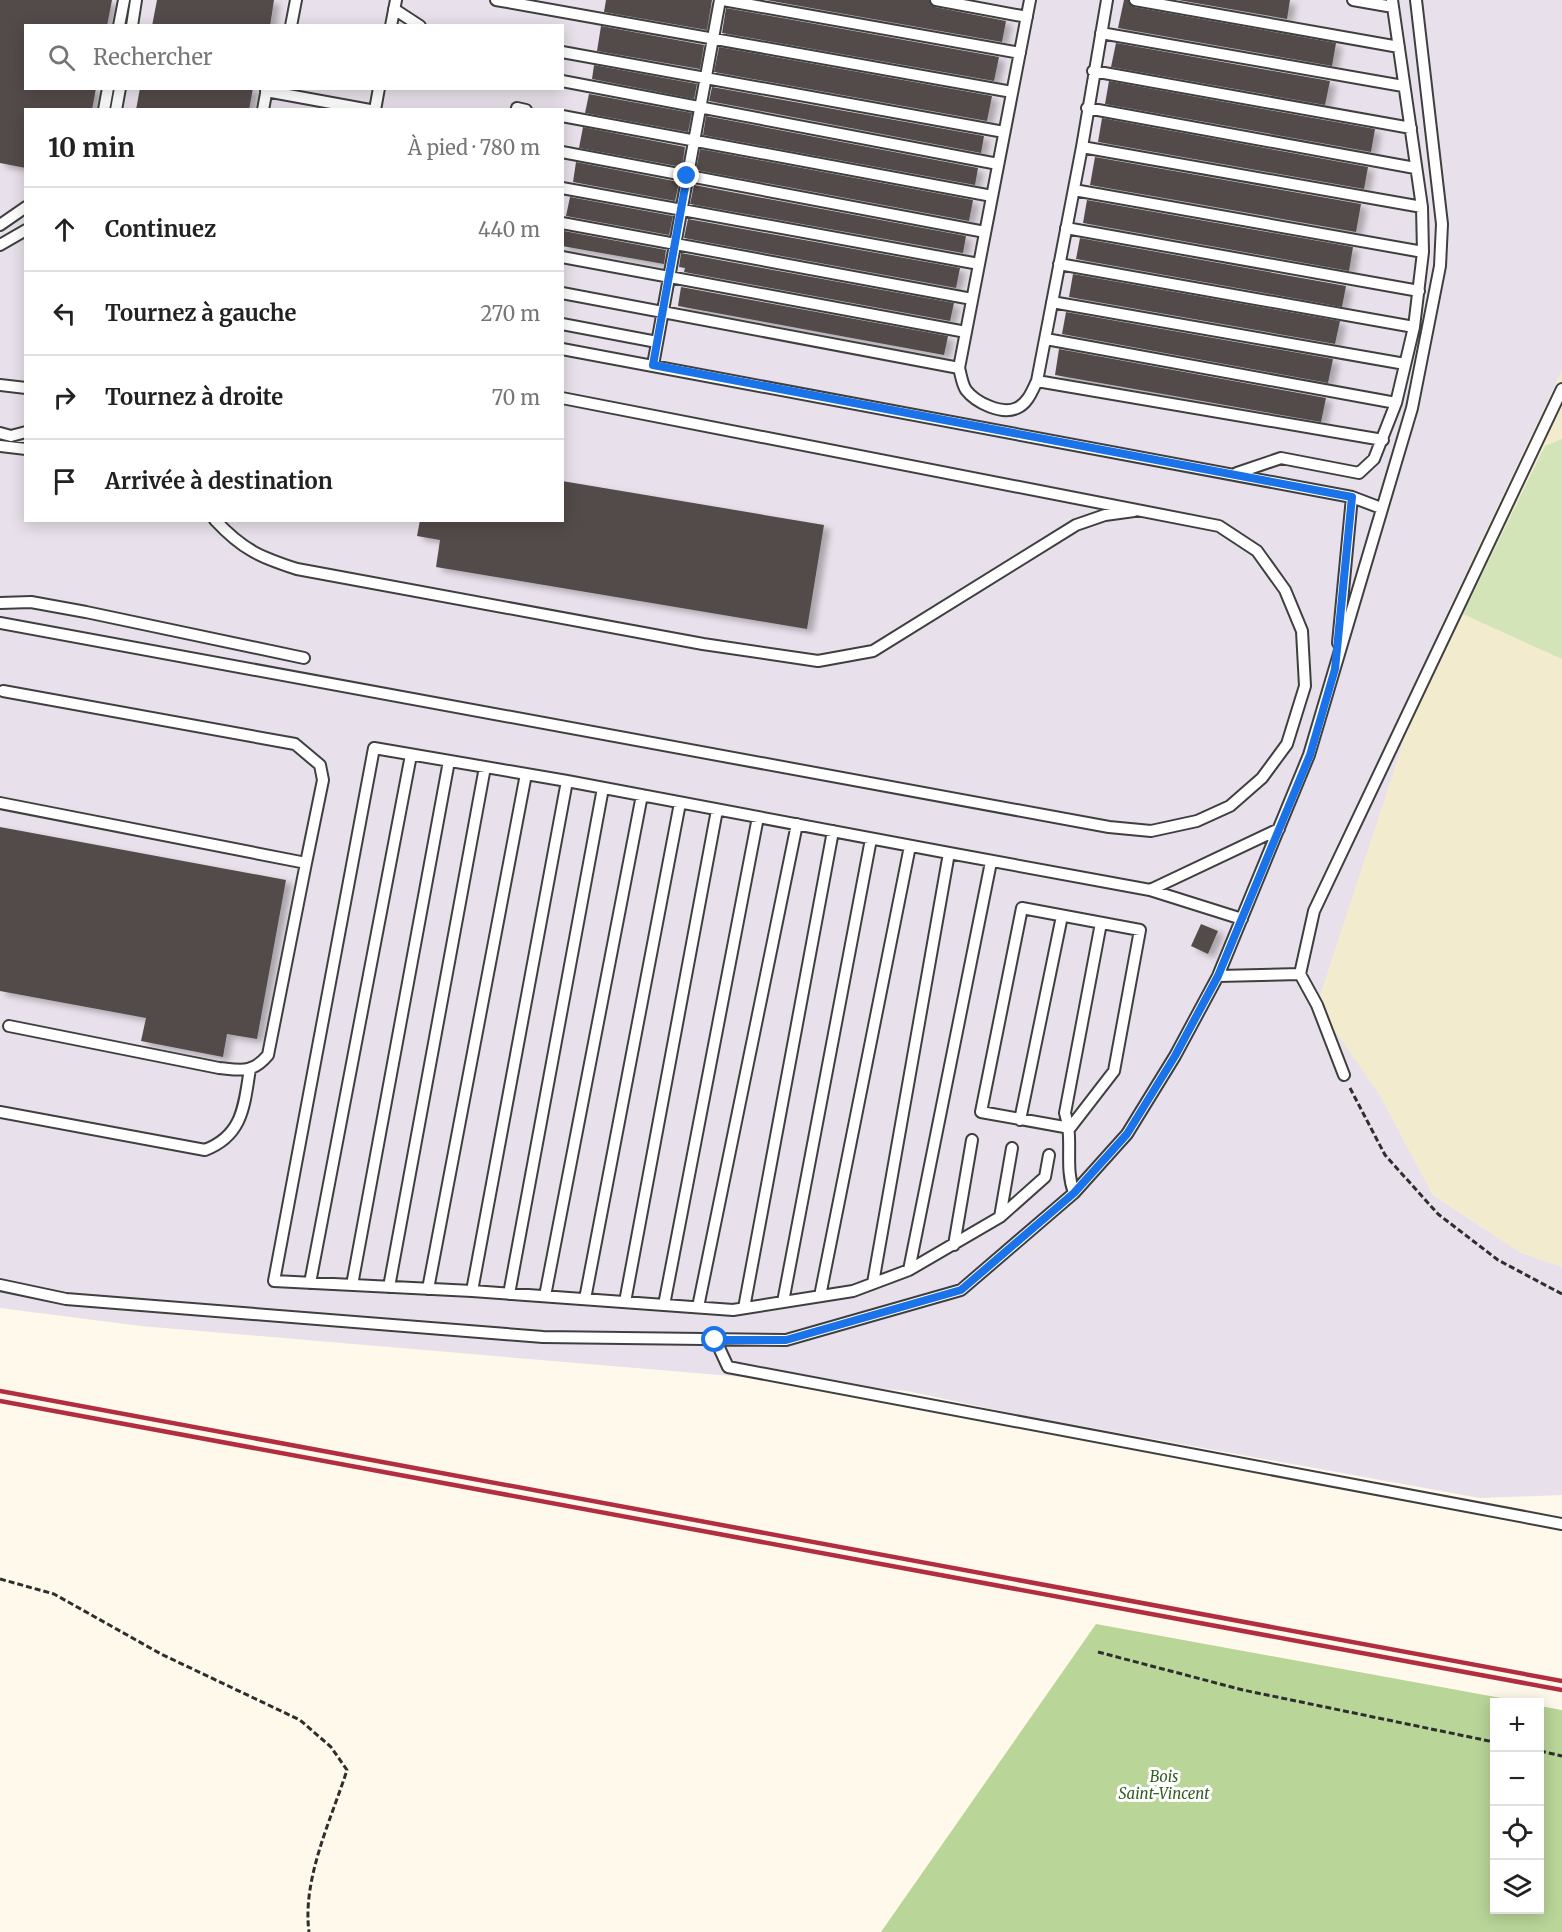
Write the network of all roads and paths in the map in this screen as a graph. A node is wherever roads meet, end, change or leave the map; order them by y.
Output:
1 (124, 0) edge
2 (136, 0) edge
3 (296, 0) edge
4 (496, 0) edge
5 (721, 0) edge
6 (936, 0) edge
7 (1030, 0) edge
8 (1107, 0) edge
9 (1136, 0) edge
10 (1353, 0) edge
11 (1416, 0) edge
12 (395, 4) edge
13 (1393, 4) edge
14 (1027, 17) junction
15 (119, 24) edge
16 (132, 24) edge
17 (291, 24) edge
18 (391, 24) edge
19 (418, 24) edge
20 (1101, 33) junction
21 (713, 37) junction
22 (1399, 47) junction
23 (564, 52) edge
24 (1020, 53) junction
25 (1093, 71) junction
26 (705, 77) junction
27 (564, 81) edge
28 (1403, 86) junction
29 (108, 90) edge
30 (120, 90) edge
31 (266, 90) edge
32 (379, 90) edge
33 (1012, 92) junction
34 (700, 107) junction
35 (104, 108) edge
36 (116, 108) edge
37 (263, 108) edge
38 (360, 108) edge
39 (375, 108) edge
40 (1087, 108) junction
41 (564, 116) edge
42 (1411, 128) junction
43 (1004, 132) junction
44 (694, 141) junction
45 (1082, 147) junction
46 (564, 152) edge
47 (998, 164) junction
48 (1415, 168) junction
49 (687, 176) junction
50 (564, 188) edge
51 (1074, 190) junction
52 (992, 196) junction
53 (1422, 207) junction
54 (24, 208) edge
55 (681, 210) junction
56 (564, 223) edge
57 (0, 225) edge
58 (1066, 228) junction
59 (24, 231) edge
60 (985, 232) junction
61 (675, 244) junction
62 (0, 245) edge
63 (1423, 252) junction
64 (564, 257) edge
65 (978, 264) junction
66 (1059, 264) junction
67 (669, 277) junction
68 (1419, 291) junction
69 (564, 293) edge
70 (972, 298) junction
71 (1052, 302) junction
72 (662, 312) junction
73 (564, 324) edge
74 (1414, 327) junction
75 (966, 332) junction
76 (1046, 339) junction
77 (657, 342) junction
78 (564, 348) edge
79 (1406, 364) junction
80 (653, 365) junction
81 (958, 368) junction
82 (1037, 381) junction
83 (0, 385) edge
84 (24, 388) edge
85 (1562, 388) edge
86 (564, 398) edge
87 (1396, 403) junction
88 (0, 433) edge
89 (24, 433) edge
90 (1383, 440) junction
91 (0, 446) edge
92 (24, 449) edge
93 (1235, 474) junction
94 (1352, 497) junction
95 (1381, 508) junction
96 (1143, 510) junction
97 (217, 522) edge
98 (0, 603) edge
99 (0, 623) edge
100 (304, 658) dead end
101 (1335, 669) junction
102 (3, 691) dead end
103 (411, 755) junction
104 (449, 761) junction
105 (485, 767) junction
106 (526, 774) junction
107 (567, 781) junction
108 (603, 788) junction
109 (642, 795) junction
110 (680, 802) junction
111 (0, 803) edge
112 (717, 810) junction
113 (758, 817) junction
114 (796, 825) junction
115 (1279, 829) junction
116 (833, 831) junction
117 (872, 839) junction
118 (910, 846) junction
119 (949, 853) junction
120 (991, 862) junction
121 (306, 863) junction
122 (1150, 890) junction
123 (1062, 916) junction
124 (1242, 919) junction
125 (1101, 923) junction
126 (1300, 974) junction
127 (1218, 976) junction
128 (9, 1026) dead end
129 (250, 1069) junction
130 (1344, 1075) joint
131 (0, 1112) edge
132 (1020, 1120) junction
133 (1070, 1128) junction
134 (972, 1140) dead end
135 (1012, 1148) dead end
136 (1049, 1155) dead end
137 (1074, 1193) junction
138 (1000, 1217) junction
139 (954, 1245) junction
140 (909, 1270) junction
141 (310, 1283) junction
142 (873, 1283) junction
143 (0, 1285) edge
144 (352, 1285) junction
145 (389, 1287) junction
146 (428, 1289) junction
147 (472, 1291) junction
148 (509, 1293) junction
149 (1562, 1294) edge
150 (545, 1296) junction
151 (820, 1296) junction
152 (585, 1299) junction
153 (625, 1302) junction
154 (783, 1302) junction
155 (664, 1305) junction
156 (698, 1307) junction
157 (744, 1308) junction
158 (715, 1340) junction
159 (1562, 1524) edge
160 (0, 1579) edge
161 (1098, 1652) dead end
162 (1490, 1741) edge
163 (1544, 1752) edge
164 (1562, 1756) edge
165 (309, 1932) edge

1 - 15 lane
2 - 16 lane
3 - 17 lane
4 - 21 lane
5 - 21 lane
5 - 24 lane
6 - 14 lane
7 - 14 lane
8 - 20 lane
9 - 22 lane
10 - 13 lane
11 - 95 lane
12 - 18 lane
12 - 19 lane
13 - 22 lane
14 - 24 lane
20 - 25 lane
20 - 28 lane
21 - 26 lane
21 - 33 lane
22 - 28 lane
23 - 26 lane
24 - 33 lane
25 - 40 lane
25 - 42 lane
26 - 34 lane
26 - 43 lane
27 - 34 lane
28 - 42 lane
29 - 35 lane
30 - 36 lane
31 - 37 lane
31 - 38 lane
32 - 39 lane
33 - 43 lane
34 - 44 lane
34 - 47 lane
40 - 45 lane
40 - 48 lane
41 - 44 lane
42 - 48 lane
43 - 47 lane
44 - 49 lane
44 - 52 lane
45 - 51 lane
45 - 53 lane
46 - 49 lane
47 - 52 lane
48 - 53 lane
49 - 55 lane
49 - 60 lane
50 - 55 lane
51 - 58 lane
51 - 63 lane
52 - 60 lane
53 - 63 lane
54 - 57 lane
55 - 61 lane
55 - 65 lane
56 - 61 lane
58 - 66 lane
58 - 68 lane
59 - 62 lane
60 - 65 lane
61 - 67 lane
61 - 70 lane
63 - 68 lane
64 - 67 lane
65 - 70 lane
66 - 71 lane
66 - 74 lane
67 - 72 lane
67 - 75 lane
68 - 74 lane
69 - 72 lane
70 - 75 lane
71 - 76 lane
71 - 79 lane
72 - 77 lane
72 - 81 lane
73 - 77 lane
74 - 79 lane
75 - 81 lane
76 - 82 lane
76 - 87 lane
77 - 80 lane
78 - 80 lane
79 - 87 lane
80 - 93 lane
81 - 82 lane
82 - 90 lane
83 - 84 lane
85 - 126 lane
86 - 96 lane
87 - 90 lane
88 - 89 lane
90 - 93 lane
91 - 92 lane
93 - 94 lane
94 - 95 lane
94 - 101 lane
95 - 101 lane
96 - 97 lane
96 - 99 lane
98 - 100 lane
101 - 115 lane
102 - 121 lane
103 - 104 lane
103 - 141 lane
103 - 141 lane
104 - 105 lane
104 - 144 lane
105 - 106 lane
105 - 145 lane
106 - 107 lane
106 - 146 lane
107 - 108 lane
107 - 147 lane
108 - 109 lane
108 - 148 lane
109 - 110 lane
109 - 150 lane
110 - 112 lane
110 - 152 lane
111 - 121 lane
112 - 113 lane
112 - 153 lane
113 - 114 lane
113 - 155 lane
114 - 116 lane
114 - 156 lane
115 - 122 lane
115 - 124 lane
116 - 117 lane
116 - 157 lane
117 - 118 lane
117 - 154 lane
118 - 119 lane
118 - 151 lane
119 - 120 lane
119 - 142 lane
120 - 122 lane
120 - 140 lane
121 - 129 lane
122 - 124 lane
123 - 125 lane
123 - 132 lane
123 - 132 lane
124 - 127 lane
125 - 133 lane
125 - 133 lane
126 - 127 lane
126 - 130 lane
127 - 137 lane
128 - 129 lane
129 - 131 lane
130 - 149 path
132 - 133 lane
133 - 137 lane
134 - 139 lane
135 - 138 lane
136 - 138 lane
137 - 158 lane
138 - 139 lane
139 - 140 lane
140 - 142 lane
141 - 144 lane
142 - 151 lane
143 - 158 lane
144 - 145 lane
145 - 146 lane
146 - 147 lane
147 - 148 lane
148 - 150 lane
150 - 152 lane
151 - 154 lane
152 - 153 lane
153 - 155 lane
154 - 157 lane
155 - 156 lane
156 - 157 lane
158 - 159 lane
160 - 165 path
161 - 162 path
163 - 164 path

